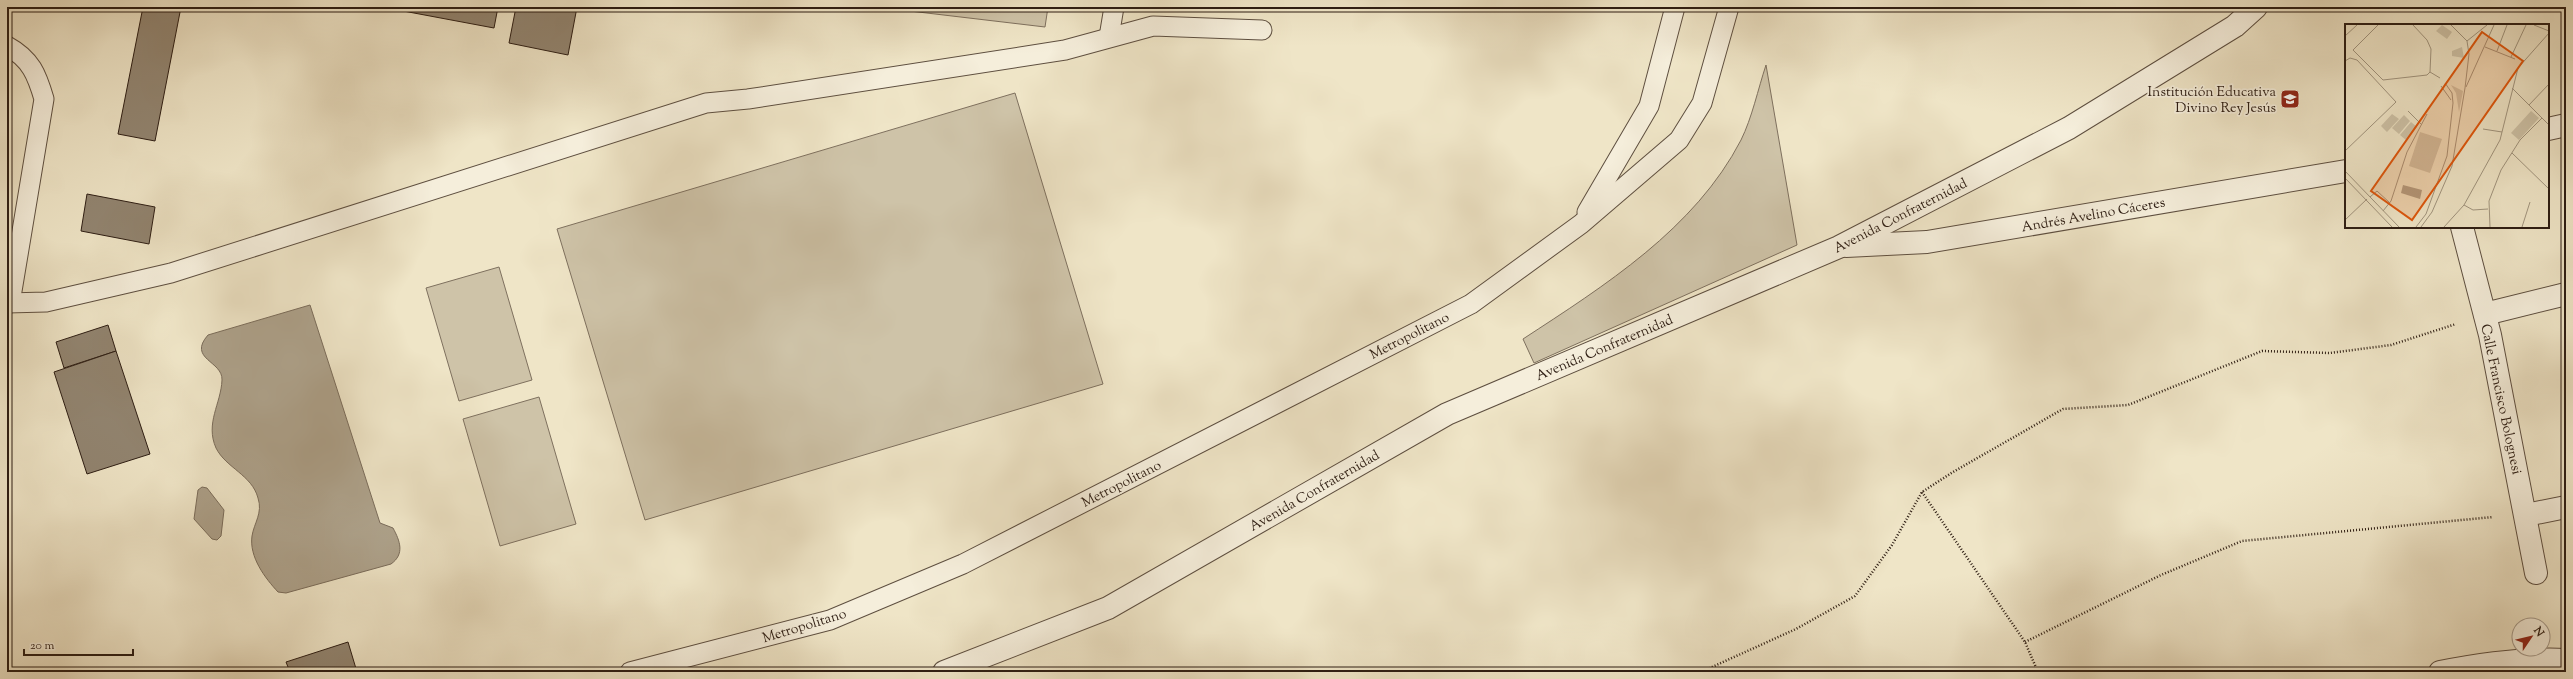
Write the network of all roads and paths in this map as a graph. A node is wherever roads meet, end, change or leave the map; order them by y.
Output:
1 (1114, 7) edge
2 (1675, 7) edge
3 (1729, 7) edge
4 (2256, 7) edge
5 (1262, 30) dead end
6 (1109, 36) junction
7 (7, 46) edge
8 (2566, 125) edge
9 (2549, 129) edge
10 (2345, 171) edge
11 (1580, 224) junction
12 (2462, 228) edge
13 (1838, 246) junction
14 (2566, 294) edge
15 (8, 303) edge
16 (2485, 314) junction
17 (1922, 492) junction
18 (2566, 507) edge
19 (2526, 515) junction
20 (2536, 573) dead end
21 (2025, 642) junction
22 (2566, 660) edge
23 (630, 672) edge
24 (944, 672) edge
25 (1701, 672) edge
26 (2038, 672) edge
27 (2440, 672) edge

1 - 6 lane
2 - 11 lane, Metropolitano
3 - 11 lane, Metropolitano
4 - 13 street, Avenida Confraternidad
5 - 6 lane
6 - 15 lane
7 - 15 lane
8 - 9 street
10 - 13 street, Andrés Avelino Cáceres
11 - 23 lane, Metropolitano
12 - 16 street, Calle Francisco Bolognesi
13 - 24 street, Avenida Confraternidad
14 - 16 street
16 - 17 path
16 - 19 street, Calle Francisco Bolognesi
17 - 21 path
17 - 25 path
18 - 19 street
19 - 20 street, Calle Francisco Bolognesi
19 - 21 path
21 - 26 path
22 - 27 street

